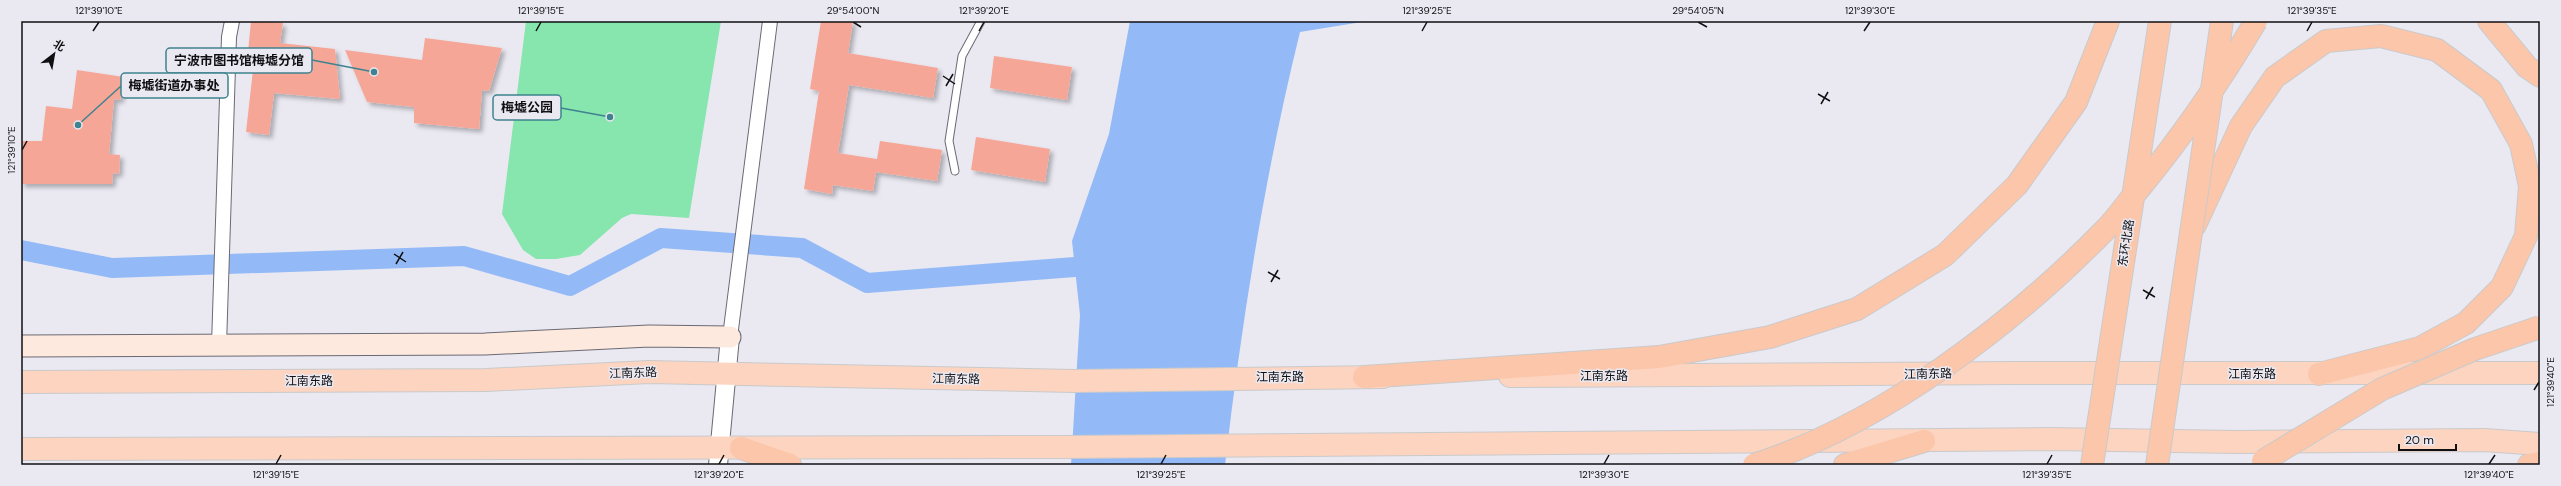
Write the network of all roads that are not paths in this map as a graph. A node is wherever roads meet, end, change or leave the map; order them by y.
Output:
1 (232, 21) edge
2 (770, 21) edge
3 (981, 21) edge
4 (2108, 21) edge
5 (2160, 21) edge
6 (2222, 21) edge
7 (2256, 21) edge
8 (2489, 21) edge
9 (2540, 76) edge
10 (955, 171) dead end
11 (2191, 232) junction
12 (2540, 327) edge
13 (730, 337) junction
14 (219, 345) junction
15 (21, 346) edge
16 (725, 373) junction
17 (2540, 373) edge
18 (2318, 374) junction
19 (1364, 377) junction
20 (21, 382) edge
21 (1924, 441) junction
22 (2540, 444) edge
23 (21, 449) edge
24 (726, 454) edge
25 (2261, 463) edge
26 (2540, 463) edge
27 (790, 465) edge
28 (1754, 465) edge
29 (1845, 465) edge
30 (2092, 465) edge
31 (2157, 465) edge
32 (2529, 465) edge

1 - 14 street
2 - 13 street
3 - 10 lane
4 - 19 highway
5 - 30 highway, 东环北路, bridge
6 - 11 highway, bridge
7 - 28 highway, bridge
8 - 9 highway
11 - 18 highway, bridge
11 - 31 highway, bridge
12 - 25 highway, bridge
13 - 14 main road
13 - 16 street
14 - 15 main road
16 - 19 main road, 江南东路
16 - 20 main road, 江南东路
16 - 24 street
17 - 18 main road, 江南东路
18 - 19 main road, 江南东路
21 - 22 main road
21 - 24 main road
21 - 29 highway
23 - 24 main road
24 - 27 highway
26 - 32 highway

